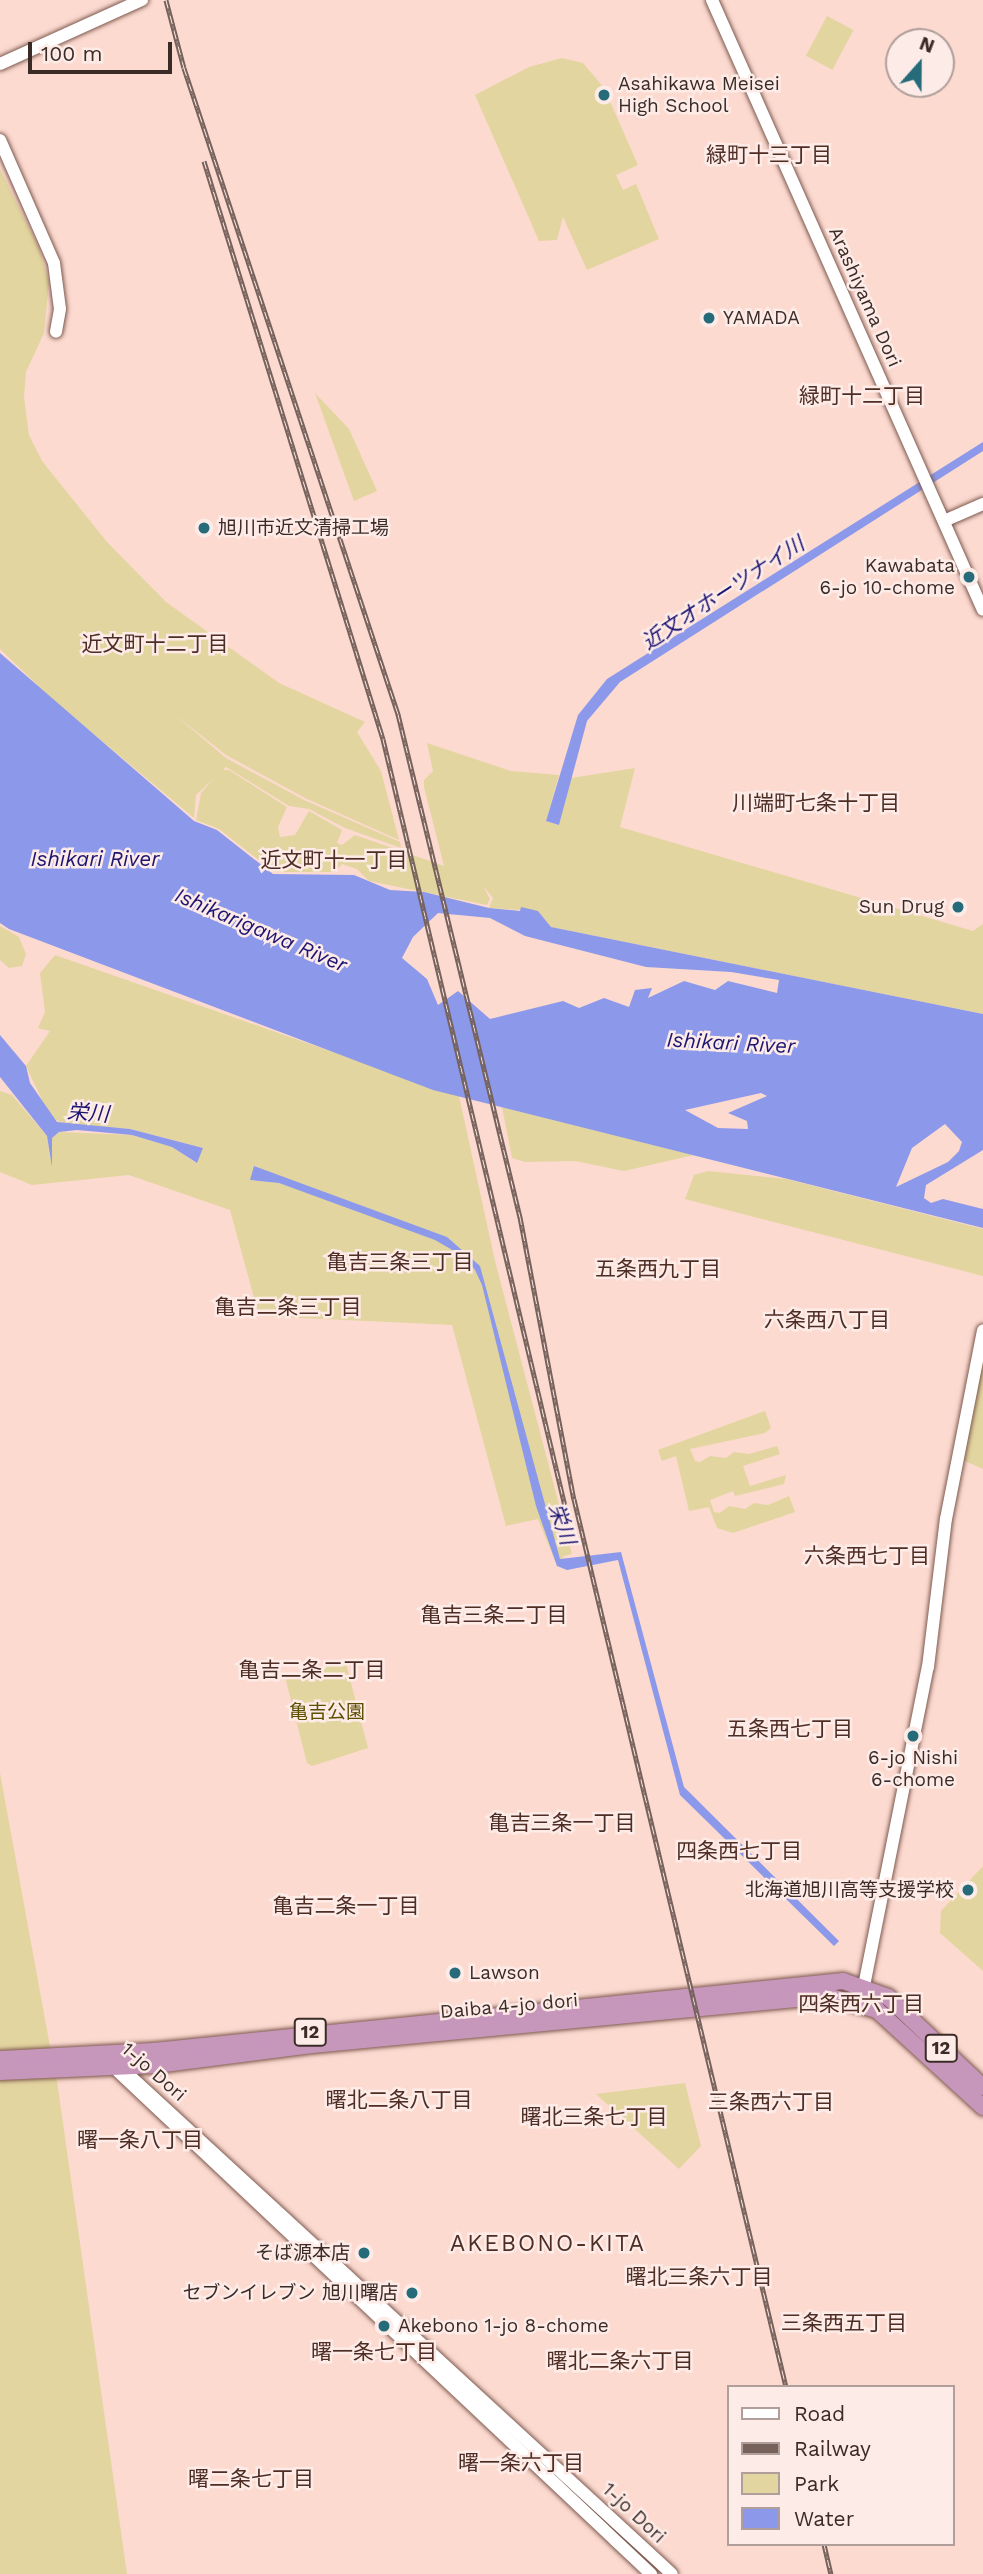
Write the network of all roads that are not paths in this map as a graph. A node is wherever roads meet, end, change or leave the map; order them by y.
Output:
1 (142, 0) edge
2 (712, 0) edge
3 (0, 64) edge
4 (0, 140) edge
5 (55, 332) dead end
6 (983, 504) edge
7 (944, 521) junction
8 (983, 610) edge
9 (983, 1331) edge
10 (864, 1986) junction
11 (827, 1996) junction
12 (922, 2048) junction
13 (112, 2062) junction
14 (8, 2065) edge
15 (983, 2087) edge
16 (983, 2107) edge
17 (651, 2574) edge
18 (672, 2574) edge

1 - 3 street
2 - 7 street, Arashiyama Dori
4 - 5 street
6 - 7 street
7 - 8 street, Arashiyama Dori
9 - 10 street
10 - 11 highway
10 - 12 highway, 12
10 - 13 highway, Daiba 4-jo dori / 12
10 - 15 highway, Daiba 4-jo dori / 12
11 - 12 highway, Daiba 4-jo dori / 12
11 - 13 highway, Daiba 4-jo dori / 12
12 - 16 highway, Daiba 4-jo dori / 12
13 - 14 highway, Daiba 4-jo dori / 12
13 - 17 street, 1-jo Dori
13 - 18 street, 1-jo Dori

